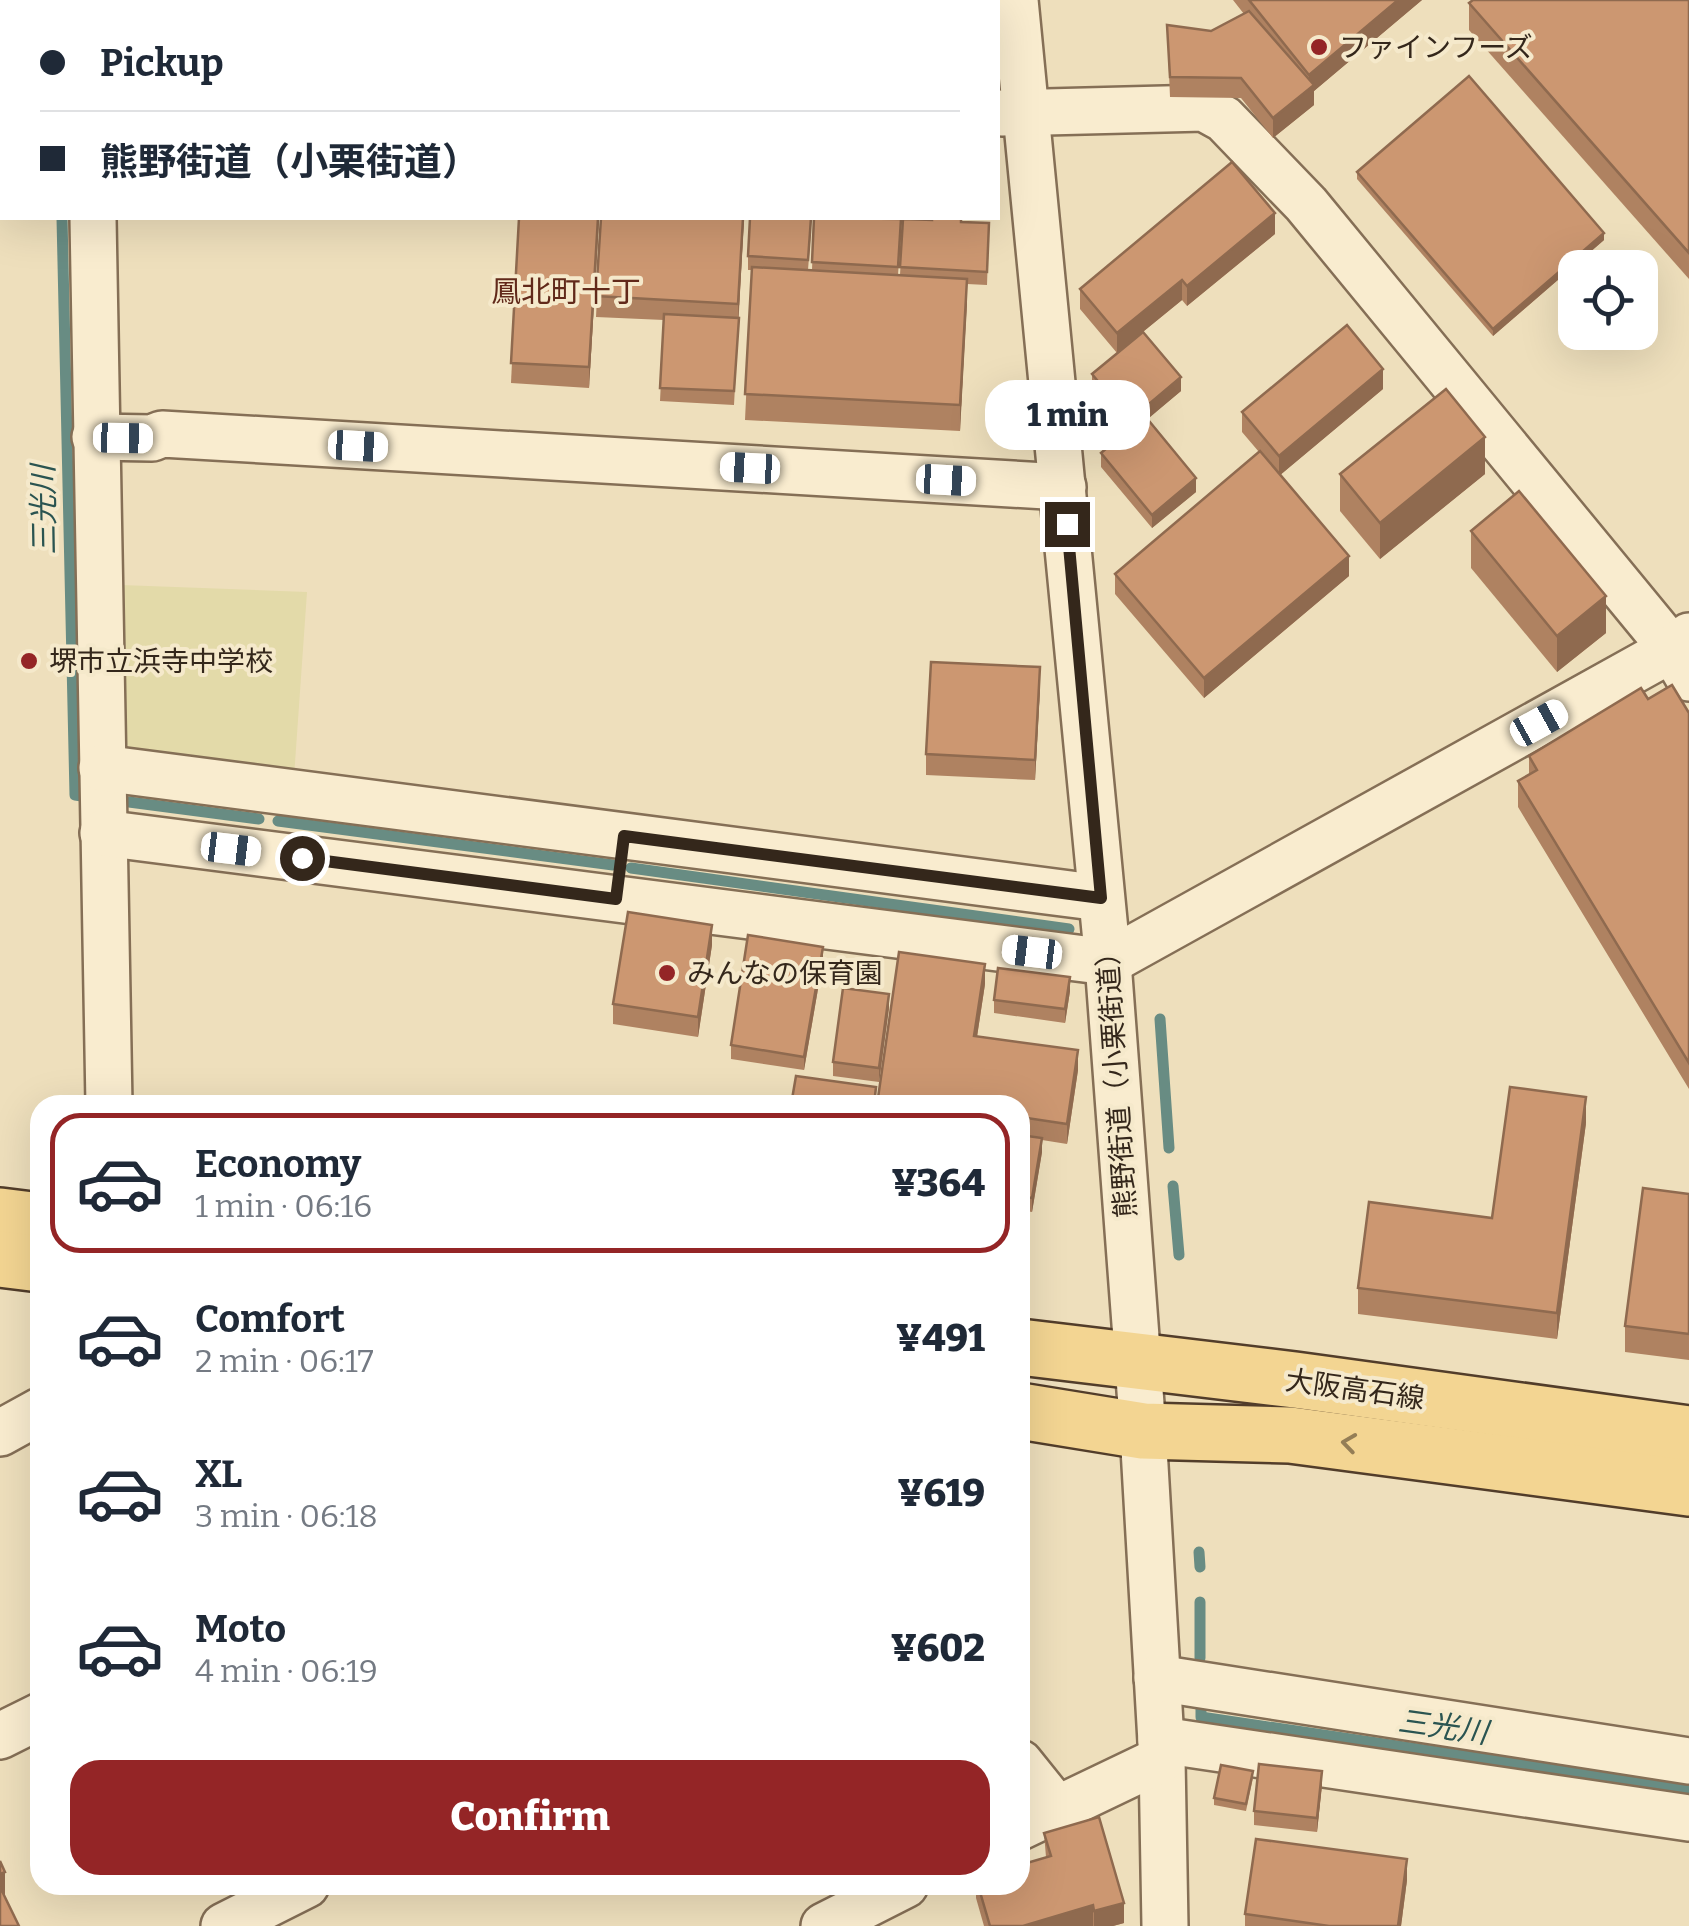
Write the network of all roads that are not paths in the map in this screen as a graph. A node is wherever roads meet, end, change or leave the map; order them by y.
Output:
1 (1015, 0) edge
2 (1013, 113) edge
3 (93, 220) edge
4 (95, 436) junction
5 (1063, 486) junction
6 (1683, 654) edge
7 (102, 769) junction
8 (103, 826) junction
9 (620, 870) junction
10 (1101, 898) junction
11 (1108, 962) junction
12 (109, 1095) edge
13 (0, 1216) edge
14 (30, 1220) edge
15 (0, 1259) edge
16 (30, 1263) edge
17 (1030, 1348) edge
18 (1138, 1362) junction
19 (1689, 1405) edge
20 (1030, 1414) edge
21 (1144, 1431) junction
22 (1689, 1434) edge
23 (1689, 1488) edge
24 (1689, 1522) edge
25 (1157, 1678) junction
26 (30, 1721) edge
27 (0, 1736) edge
28 (1161, 1749) junction
29 (1689, 1761) edge
30 (1030, 1794) edge
31 (1038, 1818) edge
32 (1689, 1818) edge
33 (885, 1895) edge
34 (280, 1900) edge
35 (224, 1926) edge
36 (824, 1926) edge
37 (1165, 1926) edge

1 - 2 street
2 - 5 street, 熊野街道（小栗街道）
2 - 6 street
3 - 4 street
4 - 5 street
4 - 7 street
5 - 10 street, 熊野街道（小栗街道）
6 - 11 street
7 - 8 street
7 - 9 street
8 - 9 street
8 - 12 street
9 - 10 street
9 - 11 street
10 - 11 street, 熊野街道（小栗街道）
11 - 18 street, 熊野街道（小栗街道）
13 - 14 main road
15 - 16 main road
17 - 18 main road, 大阪高石線
18 - 19 main road
18 - 21 street, 熊野街道（小栗街道）
18 - 22 main road, 大阪高石線
20 - 21 main road, 大阪高石線
23 -> 21 main road, 大阪高石線
21 - 24 main road
21 - 25 street, 熊野街道（小栗街道）
25 - 28 street, 熊野街道（小栗街道）
25 - 29 street
26 - 27 street
28 - 31 street
28 - 32 street
28 - 37 street
30 - 31 street
33 - 36 street
34 - 35 street

